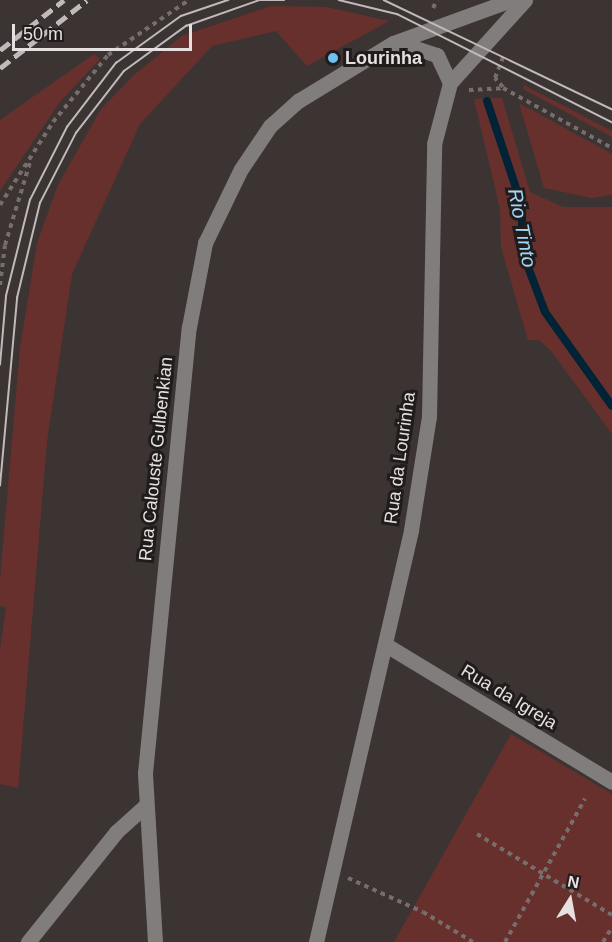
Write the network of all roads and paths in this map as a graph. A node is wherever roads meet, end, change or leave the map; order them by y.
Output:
1 (189, 0) edge
2 (511, 0) edge
3 (525, 0) edge
4 (376, 52) junction
5 (450, 83) junction
6 (467, 90) dead end
7 (612, 148) edge
8 (33, 152) junction
9 (0, 205) edge
10 (0, 285) edge
11 (386, 645) junction
12 (612, 782) edge
13 (585, 799) dead end
14 (146, 805) junction
15 (477, 834) dead end
16 (333, 871) junction
17 (543, 873) junction
18 (612, 915) edge
19 (612, 927) edge
20 (28, 942) edge
21 (155, 942) edge
22 (316, 942) edge
23 (473, 942) edge
24 (505, 942) edge
25 (603, 942) edge

1 - 8 path
2 - 4 street, Rua Calouste Gulbenkian
3 - 5 street, Rua da Lourinha
4 - 5 street, Rua Calouste Gulbenkian
4 - 14 street, Rua Calouste Gulbenkian
5 - 11 street, Rua da Lourinha
6 - 7 path
8 - 9 path
8 - 10 path
11 - 12 street, Rua da Igreja
11 - 16 street, Rua da Lourinha
13 - 17 path
14 - 20 street
14 - 21 street, Rua Calouste Gulbenkian
15 - 17 path
16 - 22 street, Rua da Lourinha
16 - 23 path
17 - 18 path
17 - 24 path
19 - 25 path

